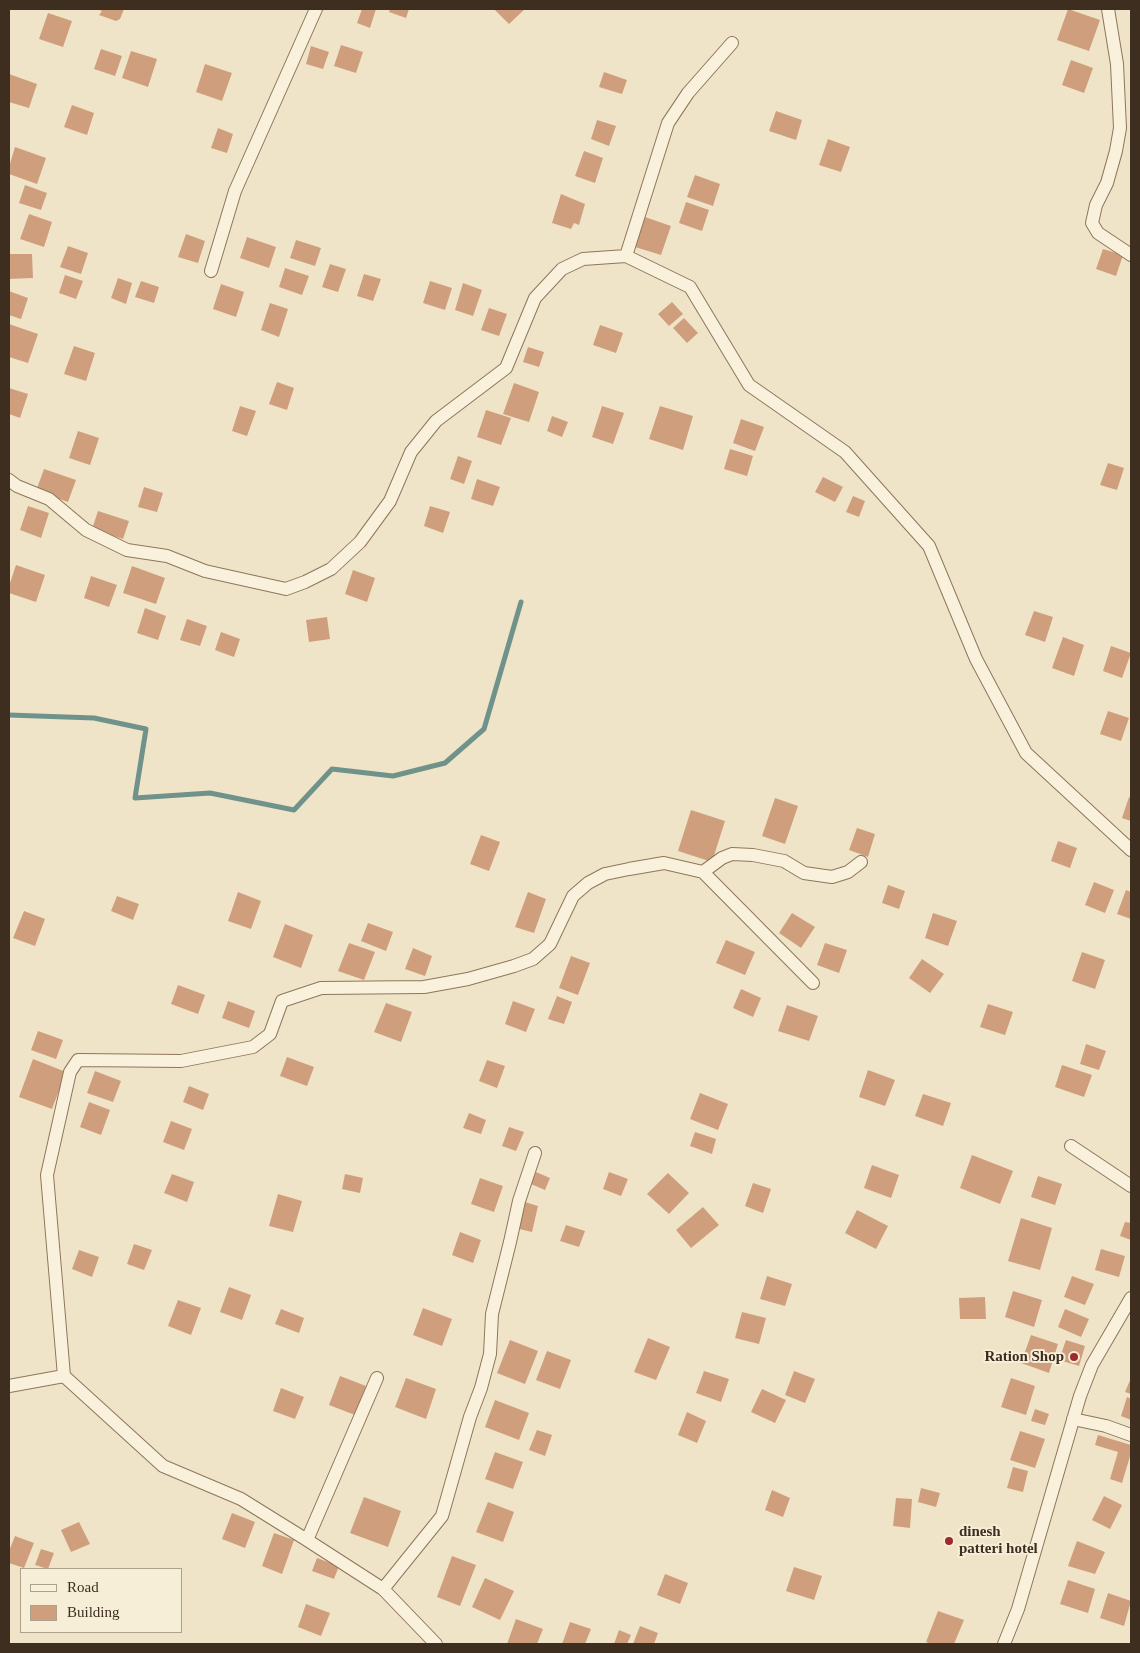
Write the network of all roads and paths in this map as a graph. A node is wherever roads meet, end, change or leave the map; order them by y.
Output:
1 (316, 9) edge
2 (1108, 9) edge
3 (732, 43) dead end
4 (1131, 255) edge
5 (626, 256) junction
6 (211, 270) dead end
7 (9, 480) edge
8 (1131, 850) edge
9 (861, 862) dead end
10 (703, 872) junction
11 (813, 983) dead end
12 (1071, 1146) dead end
13 (536, 1153) dead end
14 (1131, 1186) edge
15 (1131, 1298) edge
16 (64, 1376) junction
17 (377, 1378) dead end
18 (9, 1386) edge
19 (1073, 1419) junction
20 (1131, 1435) edge
21 (307, 1540) junction
22 (383, 1589) junction
23 (436, 1644) edge
24 (1004, 1644) edge

1 - 6 street
2 - 4 street
3 - 5 street
5 - 7 street
5 - 8 street
9 - 10 street
10 - 11 street
10 - 16 street
12 - 14 street
13 - 22 street
15 - 19 street
16 - 18 street
16 - 21 street
17 - 21 street
19 - 20 street
19 - 24 street
21 - 22 street
22 - 23 street

